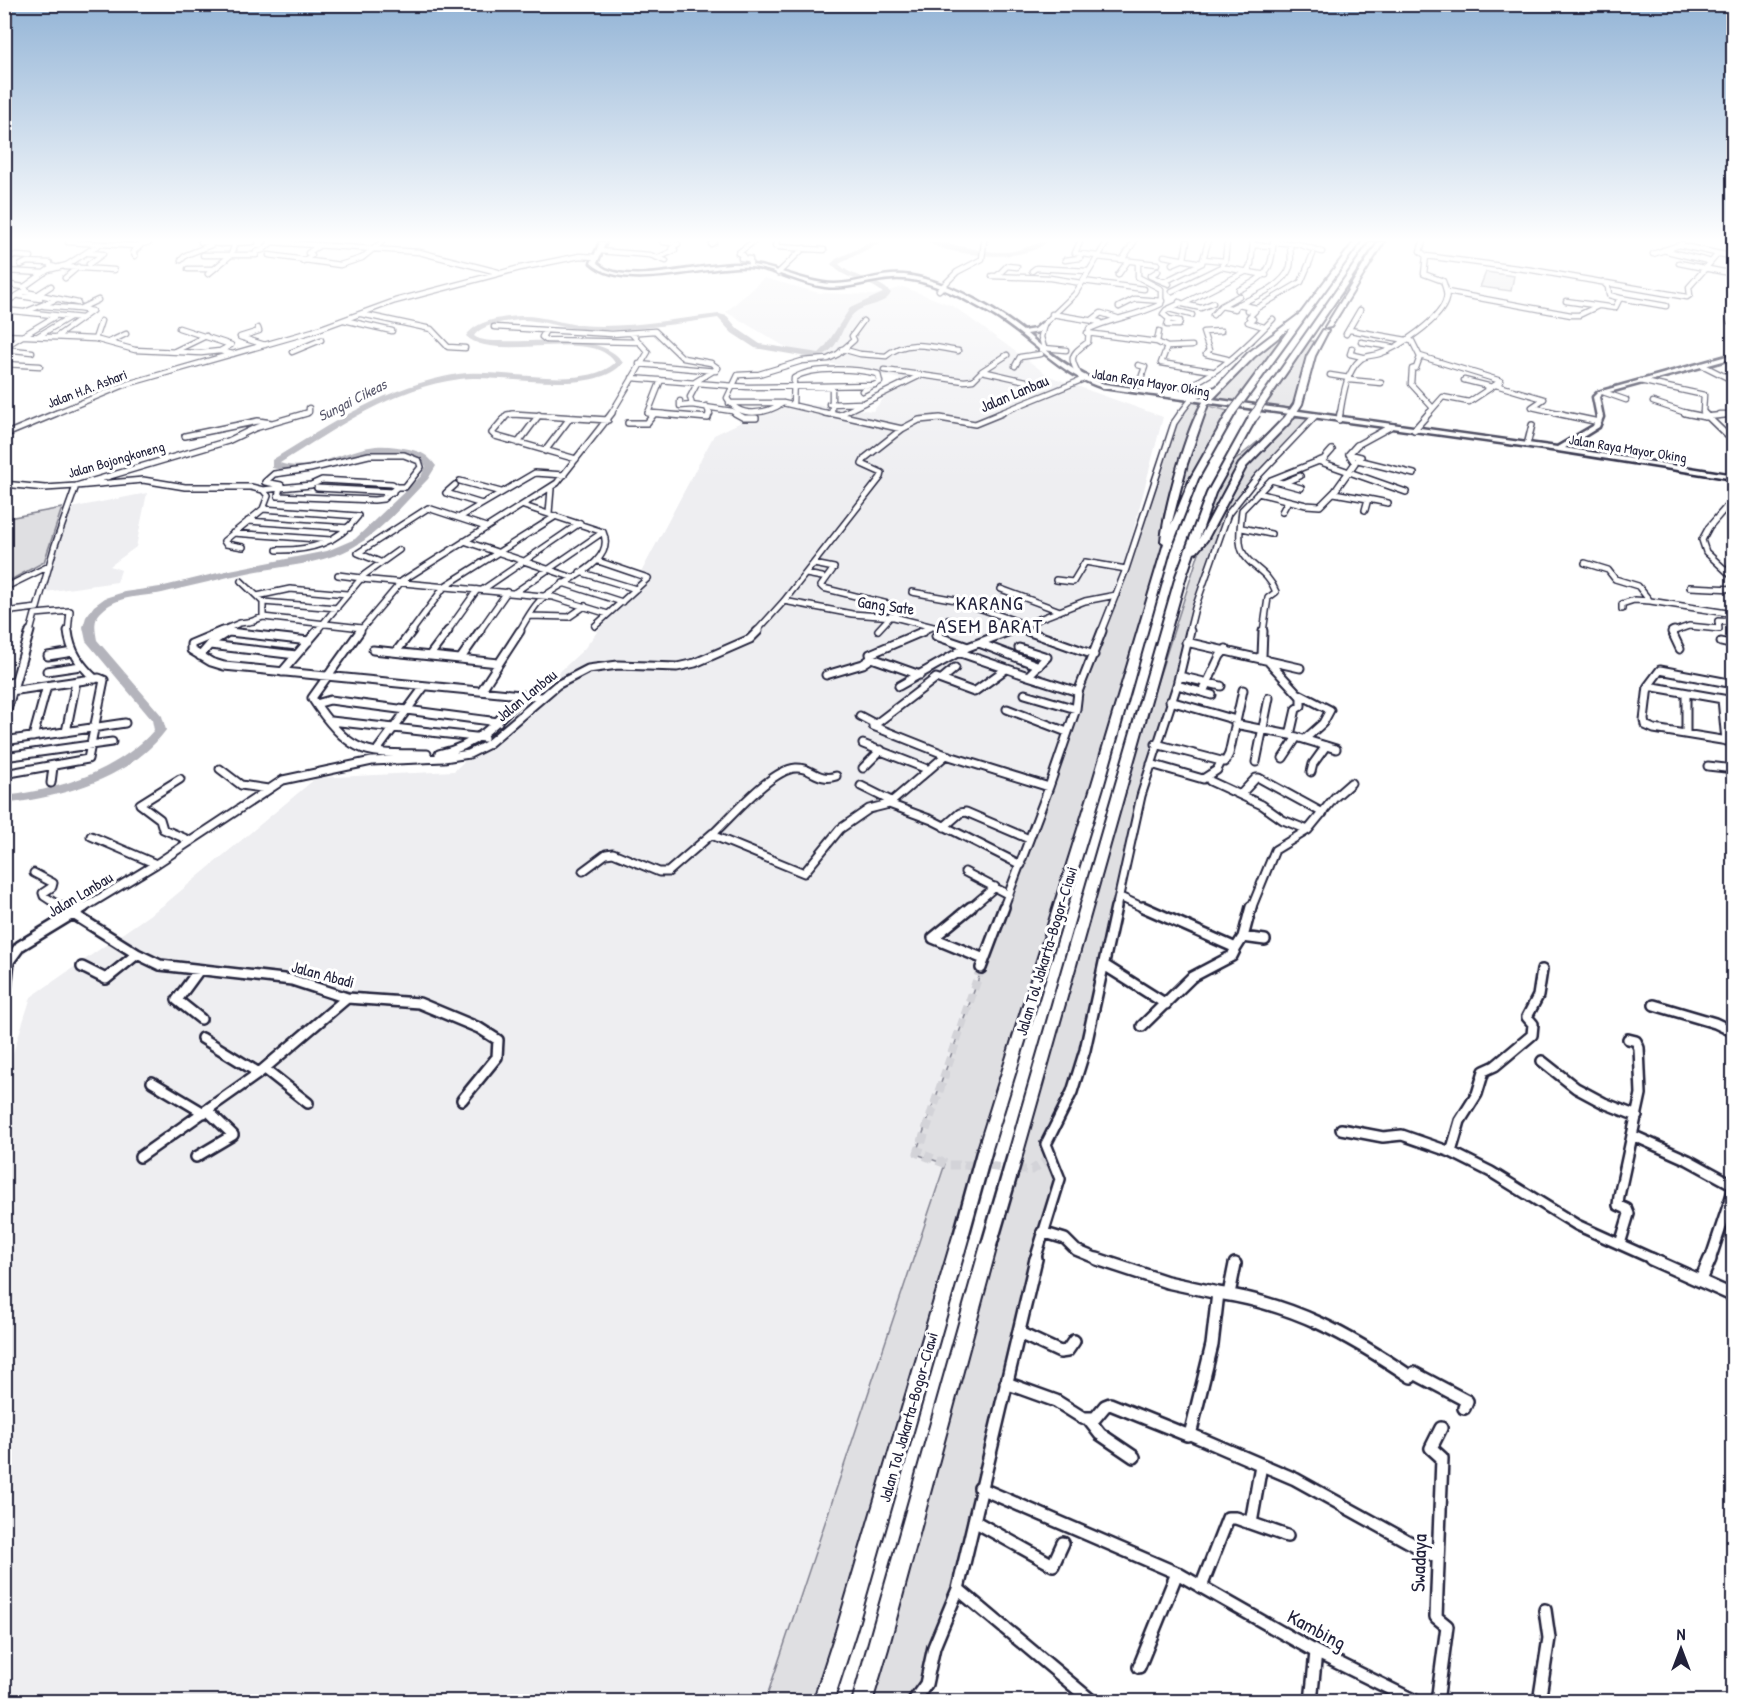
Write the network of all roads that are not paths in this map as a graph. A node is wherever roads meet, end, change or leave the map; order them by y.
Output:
1 (101, 321) dead end
2 (863, 321) dead end
3 (46, 322) edge
4 (63, 322) edge
5 (77, 322) edge
6 (339, 322) edge
7 (350, 322) edge
8 (397, 322) edge
9 (1001, 322) edge
10 (1007, 322) edge
11 (1046, 322) edge
12 (1100, 322) edge
13 (1249, 322) edge
14 (1270, 322) edge
15 (1295, 322) edge
16 (1298, 322) edge
17 (1318, 322) edge
18 (1332, 322) edge
19 (1354, 322) edge
20 (1429, 322) edge
21 (1044, 324) junction
22 (494, 327) dead end
23 (1264, 327) junction
24 (179, 328) dead end
25 (258, 328) dead end
26 (1350, 330) junction
27 (313, 331) junction
28 (392, 331) dead end
29 (1159, 331) dead end
30 (1221, 331) dead end
31 (545, 332) junction
32 (631, 333) junction
33 (1024, 333) junction
34 (1087, 333) junction
35 (126, 334) dead end
36 (1346, 334) dead end
37 (4, 335) edge
38 (21, 336) junction
39 (206, 336) junction
40 (56, 337) junction
41 (39, 339) junction
42 (95, 339) junction
43 (1406, 339) junction
44 (109, 342) junction
45 (639, 342) junction
46 (1157, 342) junction
47 (1361, 342) dead end
48 (265, 345) junction
49 (1192, 346) dead end
50 (1167, 347) junction
51 (1391, 347) junction
52 (4, 348) edge
53 (465, 348) dead end
54 (1352, 348) dead end
55 (842, 349) junction
56 (1042, 350) junction
57 (1066, 350) dead end
58 (174, 351) junction
59 (220, 351) junction
60 (958, 351) dead end
61 (32, 352) dead end
62 (292, 352) dead end
63 (235, 355) junction
64 (1007, 355) dead end
65 (1420, 356) junction
66 (1734, 356) edge
67 (1363, 357) junction
68 (1227, 359) junction
69 (4, 364) edge
70 (639, 364) junction
71 (1702, 365) junction
72 (40, 366) dead end
73 (1015, 366) dead end
74 (1138, 366) dead end
75 (884, 370) dead end
76 (718, 371) junction
77 (982, 371) junction
78 (1212, 371) junction
79 (893, 375) dead end
80 (1330, 375) dead end
81 (919, 376) junction
82 (632, 378) junction
83 (1349, 379) junction
84 (661, 380) junction
85 (1082, 380) junction
86 (1464, 380) dead end
87 (1026, 381) dead end
88 (1640, 381) junction
89 (1734, 381) edge
90 (696, 382) junction
91 (1381, 383) dead end
92 (878, 384) junction
93 (733, 386) junction
94 (829, 386) junction
95 (1494, 386) junction
96 (794, 387) junction
97 (1221, 387) junction
98 (862, 388) junction
99 (1147, 392) junction
100 (1604, 392) junction
101 (1169, 395) junction
102 (1626, 400) dead end
103 (680, 401) dead end
104 (1190, 401) junction
105 (1205, 402) junction
106 (1653, 402) dead end
107 (729, 403) junction
108 (783, 403) junction
109 (863, 403) junction
110 (830, 404) junction
111 (692, 405) junction
112 (793, 405) junction
113 (706, 406) junction
114 (1432, 407) junction
115 (309, 408) dead end
116 (654, 414) junction
117 (830, 414) junction
118 (1734, 414) edge
119 (839, 415) junction
120 (1296, 415) junction
121 (539, 416) junction
122 (1315, 416) junction
123 (1707, 417) junction
124 (570, 418) junction
125 (756, 418) dead end
126 (608, 420) junction
127 (1339, 420) junction
128 (1599, 422) junction
129 (628, 423) dead end
130 (273, 424) junction
131 (1532, 425) dead end
132 (1390, 426) junction
133 (901, 430) junction
134 (1414, 430) junction
135 (4, 435) edge
136 (185, 436) dead end
137 (1734, 442) edge
138 (518, 443) junction
139 (1527, 445) junction
140 (1558, 449) junction
141 (1332, 450) dead end
142 (545, 451) junction
143 (1349, 454) junction
144 (576, 459) junction
145 (1318, 461) junction
146 (1349, 473) junction
147 (1414, 474) dead end
148 (564, 475) junction
149 (1258, 476) junction
150 (1300, 476) dead end
151 (1734, 477) edge
152 (1271, 480) junction
153 (1283, 483) junction
154 (4, 484) edge
155 (76, 486) junction
156 (280, 488) junction
157 (317, 488) dead end
158 (1301, 488) dead end
159 (551, 489) junction
160 (263, 490) junction
161 (395, 490) junction
162 (501, 492) junction
163 (1406, 492) dead end
164 (1258, 493) junction
165 (1334, 493) junction
166 (1734, 498) edge
167 (1368, 499) junction
168 (1288, 501) junction
169 (1388, 503) dead end
170 (482, 504) junction
171 (524, 506) junction
172 (1230, 508) junction
173 (263, 509) junction
174 (1242, 510) junction
175 (1365, 510) dead end
176 (1282, 512) dead end
177 (549, 513) junction
178 (556, 516) junction
179 (460, 517) junction
180 (249, 521) junction
181 (580, 523) junction
182 (486, 527) junction
183 (350, 528) junction
184 (1242, 528) junction
185 (603, 532) junction
186 (233, 533) junction
187 (1271, 534) dead end
188 (334, 540) junction
189 (464, 541) junction
190 (243, 547) dead end
191 (277, 550) dead end
192 (399, 550) dead end
193 (1165, 551) junction
194 (497, 552) junction
195 (1189, 555) junction
196 (525, 561) junction
197 (598, 561) junction
198 (380, 562) junction
199 (1585, 563) dead end
200 (814, 564) junction
201 (49, 566) junction
202 (548, 569) junction
203 (1126, 569) junction
204 (580, 572) junction
205 (1730, 572) edge
206 (806, 574) junction
207 (338, 575) dead end
208 (571, 577) junction
209 (361, 578) junction
210 (822, 578) dead end
211 (1734, 578) edge
212 (1056, 580) dead end
213 (241, 581) dead end
214 (402, 581) junction
215 (563, 583) junction
216 (445, 586) junction
217 (1690, 587) dead end
218 (4, 588) edge
219 (636, 589) junction
220 (1001, 589) dead end
221 (1734, 589) edge
222 (480, 590) junction
223 (912, 592) dead end
224 (511, 593) junction
225 (347, 594) junction
226 (1116, 595) junction
227 (257, 596) junction
228 (544, 596) junction
229 (784, 601) junction
230 (1650, 601) junction
231 (263, 602) junction
232 (622, 602) junction
233 (888, 604) dead end
234 (585, 606) junction
235 (337, 608) junction
236 (900, 608) dead end
237 (1622, 609) dead end
238 (36, 611) junction
239 (1060, 611) junction
240 (4, 612) edge
241 (608, 614) junction
242 (1734, 614) edge
243 (529, 616) junction
244 (892, 616) junction
245 (263, 617) junction
246 (948, 619) dead end
247 (254, 621) junction
248 (1734, 622) edge
249 (322, 623) junction
250 (595, 626) dead end
251 (1021, 626) junction
252 (932, 627) junction
253 (362, 628) junction
254 (941, 629) junction
255 (878, 630) dead end
256 (229, 632) junction
257 (309, 641) junction
258 (1186, 642) junction
259 (1721, 642) dead end
260 (979, 644) junction
261 (210, 645) junction
262 (1734, 645) edge
263 (968, 647) junction
264 (1019, 648) dead end
265 (1680, 649) dead end
266 (374, 650) dead end
267 (1226, 650) junction
268 (73, 652) junction
269 (396, 652) junction
270 (958, 652) junction
271 (296, 655) junction
272 (430, 655) junction
273 (1094, 655) junction
274 (48, 656) dead end
275 (200, 656) junction
276 (1259, 657) junction
277 (461, 658) junction
278 (872, 658) junction
279 (1267, 660) junction
280 (498, 663) junction
281 (81, 666) junction
282 (1039, 666) junction
283 (955, 668) dead end
284 (1300, 668) dead end
285 (1006, 669) junction
286 (47, 671) dead end
287 (282, 672) junction
288 (826, 675) dead end
289 (920, 675) junction
290 (1179, 675) junction
291 (327, 676) junction
292 (1028, 676) junction
293 (95, 679) junction
294 (942, 679) junction
295 (14, 682) junction
296 (76, 682) junction
297 (1209, 683) junction
298 (4, 684) edge
299 (1734, 684) edge
300 (1177, 685) junction
301 (47, 686) junction
302 (899, 686) dead end
303 (1221, 686) dead end
304 (1648, 686) junction
305 (423, 687) junction
306 (1243, 690) dead end
307 (11, 691) junction
308 (481, 692) junction
309 (1078, 692) junction
310 (1203, 692) junction
311 (1025, 693) dead end
312 (1686, 693) junction
313 (1212, 694) dead end
314 (1299, 694) junction
315 (522, 696) junction
316 (541, 697) junction
317 (1269, 698) dead end
318 (1722, 699) junction
319 (6, 701) edge
320 (1170, 701) junction
321 (1734, 701) edge
322 (316, 704) junction
323 (407, 709) junction
324 (1007, 709) dead end
325 (1076, 709) junction
326 (860, 716) dead end
327 (4, 720) edge
328 (331, 721) junction
329 (498, 722) junction
330 (1235, 722) junction
331 (125, 723) dead end
332 (875, 724) junction
333 (394, 727) junction
334 (95, 728) junction
335 (1264, 729) junction
336 (66, 732) junction
337 (1067, 732) junction
338 (1686, 734) junction
339 (33, 737) junction
340 (1297, 737) junction
341 (484, 738) junction
342 (4, 741) edge
343 (1730, 741) edge
344 (112, 742) dead end
345 (92, 744) junction
346 (863, 744) dead end
347 (1156, 744) junction
348 (1326, 746) junction
349 (378, 749) junction
350 (1336, 749) dead end
351 (880, 750) junction
352 (946, 755) junction
353 (4, 758) edge
354 (1283, 758) dead end
355 (1221, 762) junction
356 (1256, 762) dead end
357 (1151, 764) junction
358 (1708, 766) dead end
359 (52, 767) junction
360 (863, 768) dead end
361 (220, 769) dead end
362 (927, 769) junction
363 (1734, 770) edge
364 (1311, 772) dead end
365 (4, 774) edge
366 (836, 776) dead end
367 (180, 779) dead end
368 (1210, 781) dead end
369 (51, 783) dead end
370 (1351, 783) dead end
371 (861, 786) dead end
372 (1049, 787) junction
373 (268, 789) junction
374 (1240, 795) junction
375 (890, 802) junction
376 (1323, 813) junction
377 (944, 827) junction
378 (1308, 830) junction
379 (713, 833) junction
380 (91, 836) dead end
381 (1029, 839) junction
382 (191, 840) junction
383 (156, 864) junction
384 (1021, 865) junction
385 (584, 870) dead end
386 (965, 872) dead end
387 (34, 873) dead end
388 (994, 887) junction
389 (1009, 895) junction
390 (1119, 897) junction
391 (75, 914) junction
392 (1243, 937) junction
393 (1265, 940) dead end
394 (1236, 948) junction
395 (16, 950) junction
396 (4, 953) edge
397 (136, 954) junction
398 (984, 959) junction
399 (1104, 965) junction
400 (82, 967) dead end
401 (981, 968) tunnel mouth
402 (199, 970) junction
403 (1542, 970) dead end
404 (347, 998) junction
405 (1166, 1004) junction
406 (1654, 1005) dead end
407 (4, 1006) edge
408 (201, 1019) dead end
409 (1142, 1026) dead end
410 (1734, 1032) edge
411 (202, 1038) dead end
412 (1628, 1039) dead end
413 (1542, 1060) dead end
414 (262, 1071) junction
415 (152, 1082) dead end
416 (462, 1100) dead end
417 (308, 1103) dead end
418 (206, 1112) junction
419 (1636, 1116) junction
420 (1341, 1129) dead end
421 (1632, 1135) junction
422 (1451, 1152) junction
423 (140, 1156) dead end
424 (196, 1157) dead end
425 (1042, 1232) junction
426 (1620, 1244) junction
427 (1235, 1264) dead end
428 (1701, 1280) junction
429 (1224, 1293) junction
430 (1734, 1296) edge
431 (1019, 1333) junction
432 (1074, 1341) dead end
433 (1006, 1383) junction
434 (1464, 1408) dead end
435 (1089, 1420) junction
436 (1440, 1428) dead end
437 (1190, 1434) junction
438 (1134, 1457) dead end
439 (1261, 1465) junction
440 (980, 1488) junction
441 (974, 1521) junction
442 (1251, 1523) junction
443 (1287, 1536) dead end
444 (1063, 1543) dead end
445 (1438, 1558) junction
446 (1176, 1573) junction
447 (1201, 1587) junction
448 (958, 1589) junction
449 (1545, 1610) dead end
450 (1316, 1652) junction
451 (1140, 1667) dead end
452 (1086, 1699) edge
453 (823, 1701) edge
454 (862, 1701) edge
455 (913, 1701) edge
456 (1311, 1701) edge
457 (1417, 1701) edge
458 (1437, 1701) edge
459 (1539, 1701) edge

1 - 42 street
2 - 55 street
3 - 38 street
4 - 41 street
5 - 40 street
6 - 27 street, Jalan H.A. Ashari
7 - 28 street
8 - 53 street
9 - 56 main road, Jalan Raya Mayor Oking
10 - 33 main road, Jalan Raya Mayor Oking
11 - 21 street
12 - 34 street
13 - 23 street
14 - 23 street
15 - 97 highway
16 - 193 highway, Jalan Tol Jakarta–Bogor–Ciawi, bridge
17 - 195 highway, Jalan Tol Jakarta–Bogor–Ciawi, bridge
18 - 120 highway
19 - 26 street
20 - 43 street
21 - 33 main road
21 - 56 street
22 - 31 street
23 - 68 street
24 - 39 street
25 - 48 street
26 - 36 street
26 - 43 street
27 - 48 street, Jalan H.A. Ashari
27 - 62 street
29 - 46 street
30 - 68 street
31 - 32 street
31 - 45 street
32 - 45 street
32 - 76 street
33 - 56 main road, Jalan Raya Mayor Oking
34 - 46 street
34 - 85 street
35 - 44 street
37 - 38 street
38 - 41 street
38 - 52 street
39 - 58 street
39 - 59 street
40 - 41 street
40 - 42 street
42 - 44 street
43 - 51 street
43 - 65 street
44 - 58 street
45 - 70 street
46 - 50 street
47 - 51 street
48 - 63 street, Jalan H.A. Ashari
49 - 50 street
50 - 78 street
51 - 67 street
52 - 61 street
54 - 67 street
55 - 60 street
55 - 93 street
56 - 57 street
56 - 73 street
56 - 85 main road, Jalan Raya Mayor Oking
58 - 59 street
59 - 63 street
63 - 135 street, Jalan H.A. Ashari
64 - 77 street
65 - 95 street
65 - 114 street
66 - 71 main road
67 - 83 street
68 - 78 street
69 - 72 street
70 - 76 street
70 - 82 street
71 - 88 main road
71 - 89 street
74 - 99 street
75 - 81 street
76 - 90 street
77 - 81 street
77 - 87 street
78 - 99 street
79 - 92 street
80 - 83 street
81 - 109 street
82 - 84 street
82 - 126 street
83 - 91 street
83 - 127 street
84 - 90 street
84 - 116 street
85 - 99 main road, Jalan Raya Mayor Oking
85 - 104 main road, Jalan Raya Mayor Oking
85 - 133 street, Jalan Lanbau
86 - 95 street
88 - 100 main road
88 - 123 street
90 - 93 street
90 - 111 street
92 - 96 street
92 - 98 street
93 - 96 street
93 - 107 street
94 - 96 street
94 - 98 street
94 - 110 street
95 - 114 street
95 - 128 street
96 - 112 street
97 - 101 highway
97 - 105 highway
98 - 109 street
99 - 101 main road, Jalan Raya Mayor Oking
100 - 102 street
100 - 128 main road
101 - 105 main road, Jalan Raya Mayor Oking
103 - 111 street
104 - 105 main road, Jalan Raya Mayor Oking
104 - 203 street
105 - 120 main road, Jalan Raya Mayor Oking
105 - 193 highway
106 - 123 street
107 - 108 street
107 - 108 street
108 - 112 street
109 - 110 street
109 - 119 street
110 - 117 street
111 - 113 street
112 - 117 street
113 - 116 street
113 - 125 street
114 - 134 street
115 - 130 street, Jalan Bojongkoneng
116 - 129 street
117 - 119 street
118 - 123 street
119 - 133 street
120 - 122 main road, Jalan Raya Mayor Oking
120 - 195 highway
121 - 124 street
121 - 138 street
121 - 138 street
122 - 127 main road, Jalan Raya Mayor Oking
122 - 149 street
123 - 137 street
124 - 126 street
124 - 142 street
126 - 144 street
127 - 132 main road, Jalan Raya Mayor Oking
128 - 140 main road
130 - 136 street
130 - 155 street, Jalan Bojongkoneng
131 - 139 street
132 - 134 main road, Jalan Raya Mayor Oking
132 - 143 street
133 - 200 street, Jalan Lanbau
134 - 139 main road, Jalan Raya Mayor Oking
138 - 142 street
139 - 140 main road, Jalan Raya Mayor Oking
140 - 151 main road, Jalan Raya Mayor Oking
141 - 145 street
142 - 144 street
143 - 146 street
143 - 147 street
144 - 148 street
145 - 146 street
145 - 152 street
146 - 163 street
146 - 165 street
148 - 159 street
148 - 162 street
149 - 152 street
149 - 172 street
150 - 153 street
152 - 153 street
152 - 164 street
153 - 158 street
154 - 155 street, Jalan Bojongkoneng
155 - 160 street
155 - 201 street
156 - 160 street
156 - 161 street
156 - 161 street
156 - 161 street
157 - 161 street
159 - 171 street
159 - 177 street
160 - 173 street
162 - 170 street
162 - 170 street
164 - 168 street
164 - 174 street
165 - 167 street
165 - 168 street
166 - 205 street
167 - 169 street
167 - 175 street
168 - 176 street
170 - 179 street
171 - 177 street
171 - 182 street
172 - 174 street
172 - 258 street
173 - 180 street
173 - 183 street
174 - 184 street
177 - 178 street
178 - 181 street
178 - 194 street
179 - 182 street
179 - 198 street
180 - 183 street
180 - 186 street
181 - 185 street
181 - 196 street
182 - 189 street
183 - 188 street
184 - 187 street
184 - 276 street
185 - 197 street
185 - 202 street
186 - 188 street
186 - 190 street
188 - 191 street
189 - 194 street
189 - 214 street
192 - 198 street
193 - 453 highway, Jalan Tol Jakarta–Bogor–Ciawi, bridge
194 - 196 street
194 - 216 street
195 - 454 highway, Jalan Tol Jakarta–Bogor–Ciawi, bridge
196 - 202 street
196 - 222 street
197 - 204 street
197 - 219 street
198 - 209 street
199 - 230 street
200 - 206 street, Jalan Lanbau
200 - 233 street
201 - 218 street
201 - 238 street
202 - 208 street
202 - 224 street
203 - 212 street
203 - 226 street
204 - 208 street
204 - 219 street
205 - 211 street
206 - 210 street
206 - 229 street, Jalan Lanbau
207 - 209 street
208 - 215 street
209 - 214 street
209 - 225 street
213 - 227 street
214 - 216 street
214 - 253 street
215 - 228 street
215 - 232 street
216 - 222 street
216 - 269 street
217 - 221 street
219 - 232 street
220 - 239 street
222 - 224 street
222 - 272 street
223 - 251 street
224 - 228 street
224 - 277 street
225 - 227 street
225 - 235 street
226 - 239 street
226 - 273 street
227 - 231 street
228 - 234 street
228 - 243 street
229 - 244 street, Gang Sate
229 - 316 street, Jalan Lanbau
230 - 237 street
230 - 242 street
231 - 235 street
231 - 245 street
232 - 241 street
234 - 241 street
234 - 243 street
235 - 249 street
236 - 244 street
238 - 240 street
238 - 268 street
238 - 295 street
239 - 251 street
241 - 250 street
243 - 280 street
244 - 252 street, Gang Sate
244 - 255 street
245 - 247 street
245 - 249 street
246 - 254 street
247 - 256 street
247 - 275 street
248 - 265 street
249 - 253 street
249 - 257 street
251 - 260 street
251 - 273 street
252 - 254 street, Gang Sate
252 - 278 street
253 - 291 street
254 - 263 street
256 - 257 street
256 - 261 street
257 - 271 street
258 - 267 street
258 - 290 street
259 - 262 street
260 - 263 street
260 - 282 street
261 - 271 street
261 - 275 street
263 - 270 street
264 - 282 street
266 - 269 street
267 - 276 street
267 - 297 street
268 - 274 street
268 - 281 street
269 - 272 street
270 - 285 street
270 - 289 street
271 - 287 street
272 - 277 street
273 - 309 street
275 - 287 street
276 - 279 street
277 - 280 street
278 - 288 street
278 - 289 street
279 - 284 street
279 - 314 street
280 - 308 street
281 - 286 street
281 - 293 street
282 - 292 street
283 - 294 street
285 - 292 street
285 - 294 street
287 - 291 street
289 - 302 street
290 - 297 street
290 - 300 street
291 - 305 street
291 - 322 street
292 - 309 street
293 - 296 street
293 - 334 street
294 - 332 street
295 - 298 street
295 - 307 street
296 - 301 street
296 - 336 street
297 - 303 street
297 - 310 street
299 - 304 street
300 - 310 street
300 - 320 street
301 - 307 street
301 - 339 street
304 - 312 street
304 - 338 street
305 - 308 street
305 - 323 street
306 - 330 street
307 - 319 street
308 - 315 street
309 - 325 street
310 - 313 street
311 - 325 street
312 - 318 street
312 - 338 street
314 - 340 street
314 - 340 street
315 - 316 street
315 - 329 street
316 - 373 street, Jalan Lanbau
317 - 335 street
318 - 321 street
318 - 343 street
319 - 327 street
320 - 330 street
320 - 347 street
322 - 323 street
322 - 328 street
323 - 329 street
323 - 333 street
324 - 337 street
325 - 337 street
326 - 332 street
328 - 333 street
328 - 349 street
329 - 341 street
330 - 335 street
330 - 355 street
331 - 334 street
332 - 352 street
333 - 341 street
333 - 349 street
334 - 336 street
334 - 345 street
335 - 340 street
335 - 356 street
336 - 339 street
337 - 372 street
338 - 343 street
339 - 342 street
340 - 348 street
340 - 354 street
341 - 349 street
344 - 345 street
345 - 353 street
345 - 359 street
346 - 351 street
347 - 355 street
347 - 357 street
348 - 350 street
348 - 364 street
351 - 360 street
351 - 362 street
352 - 362 street
352 - 372 street
355 - 357 street
357 - 390 street
358 - 363 street
359 - 365 street
359 - 369 street
361 - 373 street
362 - 375 street
366 - 379 street
367 - 382 street
368 - 374 street
370 - 376 street
371 - 375 street
372 - 381 street
373 - 382 street, Jalan Lanbau
374 - 376 street
374 - 378 street
375 - 377 street
375 - 379 street
376 - 378 street
377 - 381 street
377 - 384 street
378 - 392 street
379 - 385 street
380 - 383 street
381 - 384 street
382 - 383 street, Jalan Lanbau
383 - 391 street, Jalan Lanbau
384 - 389 street
386 - 388 street
387 - 391 street, Jalan Abadi
388 - 389 street
388 - 398 street
389 - 398 street
390 - 394 street
390 - 399 street
391 - 395 street, Jalan Lanbau
391 - 397 street, Jalan Abadi
392 - 393 street
392 - 394 street
394 - 405 street
395 - 396 street, Jalan Lanbau
395 - 407 street
397 - 400 street
397 - 402 street, Jalan Abadi
398 - 401 street
399 - 405 street
399 - 425 street
402 - 404 street, Jalan Abadi
402 - 408 street
403 - 422 street
404 - 414 street
404 - 416 street, Jalan Abadi
405 - 409 street
406 - 410 street
411 - 414 street
412 - 419 street
413 - 419 street
414 - 417 street
414 - 418 street
415 - 418 street
418 - 423 street
418 - 424 street
419 - 421 street
420 - 422 street
421 - 426 street
421 - 428 street
422 - 426 street
425 - 429 street
425 - 431 street
426 - 428 street
427 - 429 street
428 - 430 street
429 - 434 street
429 - 437 street
431 - 432 street
431 - 433 street
433 - 435 street
433 - 440 street
435 - 437 street
435 - 438 street
436 - 445 street, Swadaya
437 - 439 street
439 - 442 street
439 - 445 street
440 - 441 street
440 - 446 street, Kambing
441 - 444 street
441 - 448 street
442 - 443 street
442 - 447 street
445 - 458 street, Swadaya
446 - 447 street, Kambing
446 - 451 street
447 - 450 street, Kambing
448 - 452 street
448 - 455 street
449 - 459 street
450 - 456 street
450 - 457 street, Kambing

